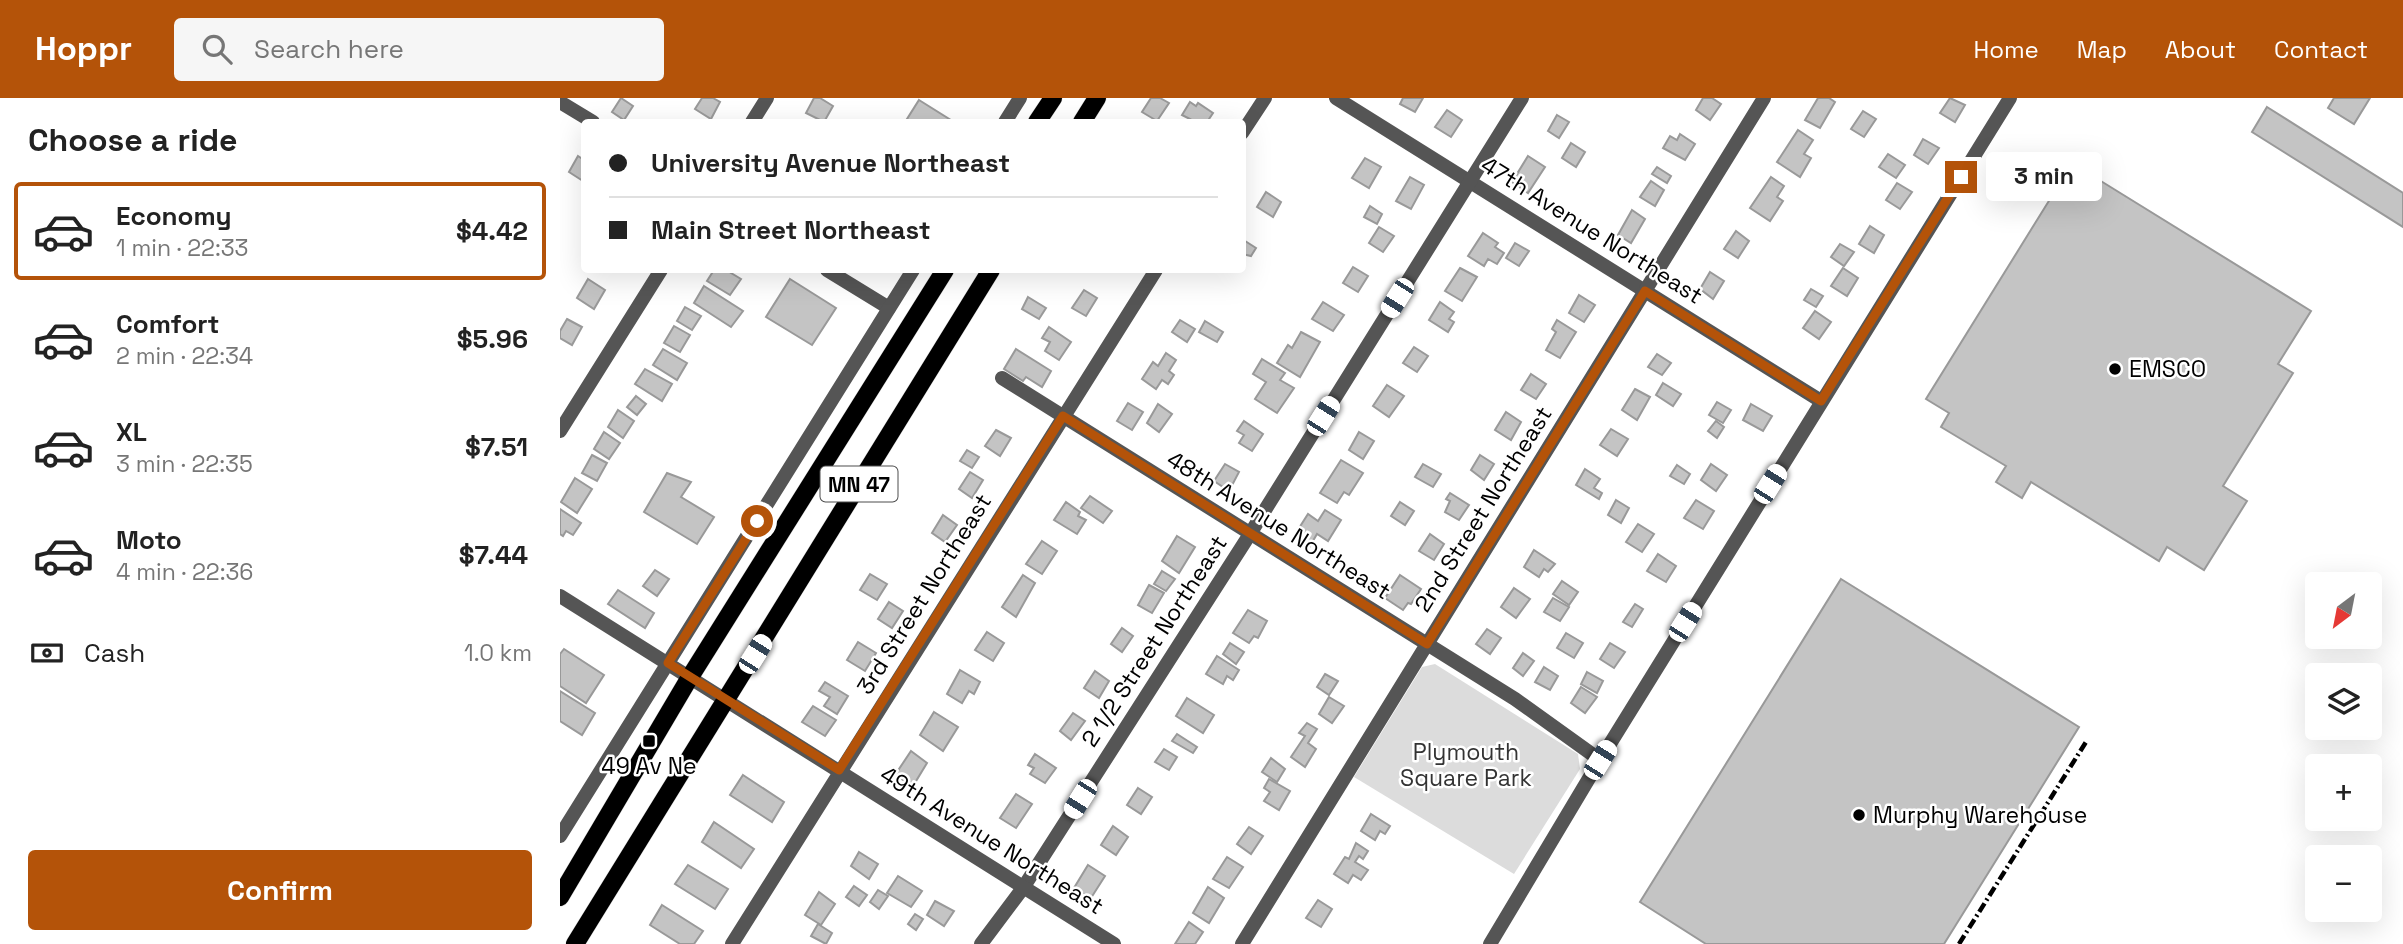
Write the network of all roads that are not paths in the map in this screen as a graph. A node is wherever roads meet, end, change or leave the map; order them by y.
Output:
1 (767, 98) edge
2 (1020, 98) edge
3 (1053, 98) edge
4 (1097, 98) edge
5 (1265, 98) edge
6 (1336, 98) edge
7 (1522, 98) edge
8 (1764, 98) edge
9 (2010, 98) edge
10 (560, 102) edge
11 (588, 119) edge
12 (754, 119) edge
13 (1007, 119) edge
14 (1039, 119) edge
15 (1084, 119) edge
16 (1246, 127) edge
17 (1470, 179) junction
18 (659, 273) edge
19 (832, 273) edge
20 (911, 273) edge
21 (943, 273) edge
22 (989, 273) edge
23 (1154, 273) edge
24 (1645, 291) junction
25 (889, 308) junction
26 (1002, 378) dead end
27 (1821, 401) junction
28 (1063, 416) junction
29 (560, 431) edge
30 (1250, 534) junction
31 (560, 596) edge
32 (1427, 644) junction
33 (668, 663) junction
34 (691, 677) junction
35 (727, 699) junction
36 (1600, 760) junction
37 (839, 770) junction
38 (560, 836) edge
39 (1023, 888) junction
40 (560, 897) edge
41 (575, 944) edge
42 (732, 944) edge
43 (981, 944) edge
44 (1114, 944) edge
45 (1242, 944) edge
46 (1490, 944) edge

1 - 12 street
2 - 13 street
3 - 14 main road
4 - 15 main road
5 - 16 street
6 - 17 street, 47th Avenue Northeast
7 - 17 street, 2 1/2 Street Northeast
8 - 24 street, 2nd Street Northeast
9 - 27 street
10 - 11 street
17 - 24 street, 47th Avenue Northeast
17 - 30 street, 2 1/2 Street Northeast
18 - 29 street
19 - 25 street
20 - 25 street
21 - 34 main road, MN 47
22 - 35 main road, MN 47
23 - 28 street, 3rd Street Northeast
24 - 27 street, 47th Avenue Northeast
24 - 32 street, 2nd Street Northeast
25 - 33 street
26 - 28 street, 48th Avenue Northeast
27 - 36 street
28 - 30 street, 48th Avenue Northeast
28 - 37 street, 3rd Street Northeast
30 - 32 street, 48th Avenue Northeast
30 - 39 street, 2 1/2 Street Northeast
31 - 33 street, 49th Avenue Northeast
32 - 36 street, 48th Avenue Northeast
32 - 45 street, 2nd Street Northeast
33 - 34 street, 49th Avenue Northeast
33 - 38 street
34 - 35 street, 49th Avenue Northeast
34 - 40 main road, MN 47
35 - 37 street, 49th Avenue Northeast
35 - 41 main road, MN 47
36 - 46 street
37 - 39 street, 49th Avenue Northeast
37 - 42 street, 3rd Street Northeast
39 - 43 street, 2 1/2 Street Northeast
39 - 44 street, 49th Avenue Northeast

